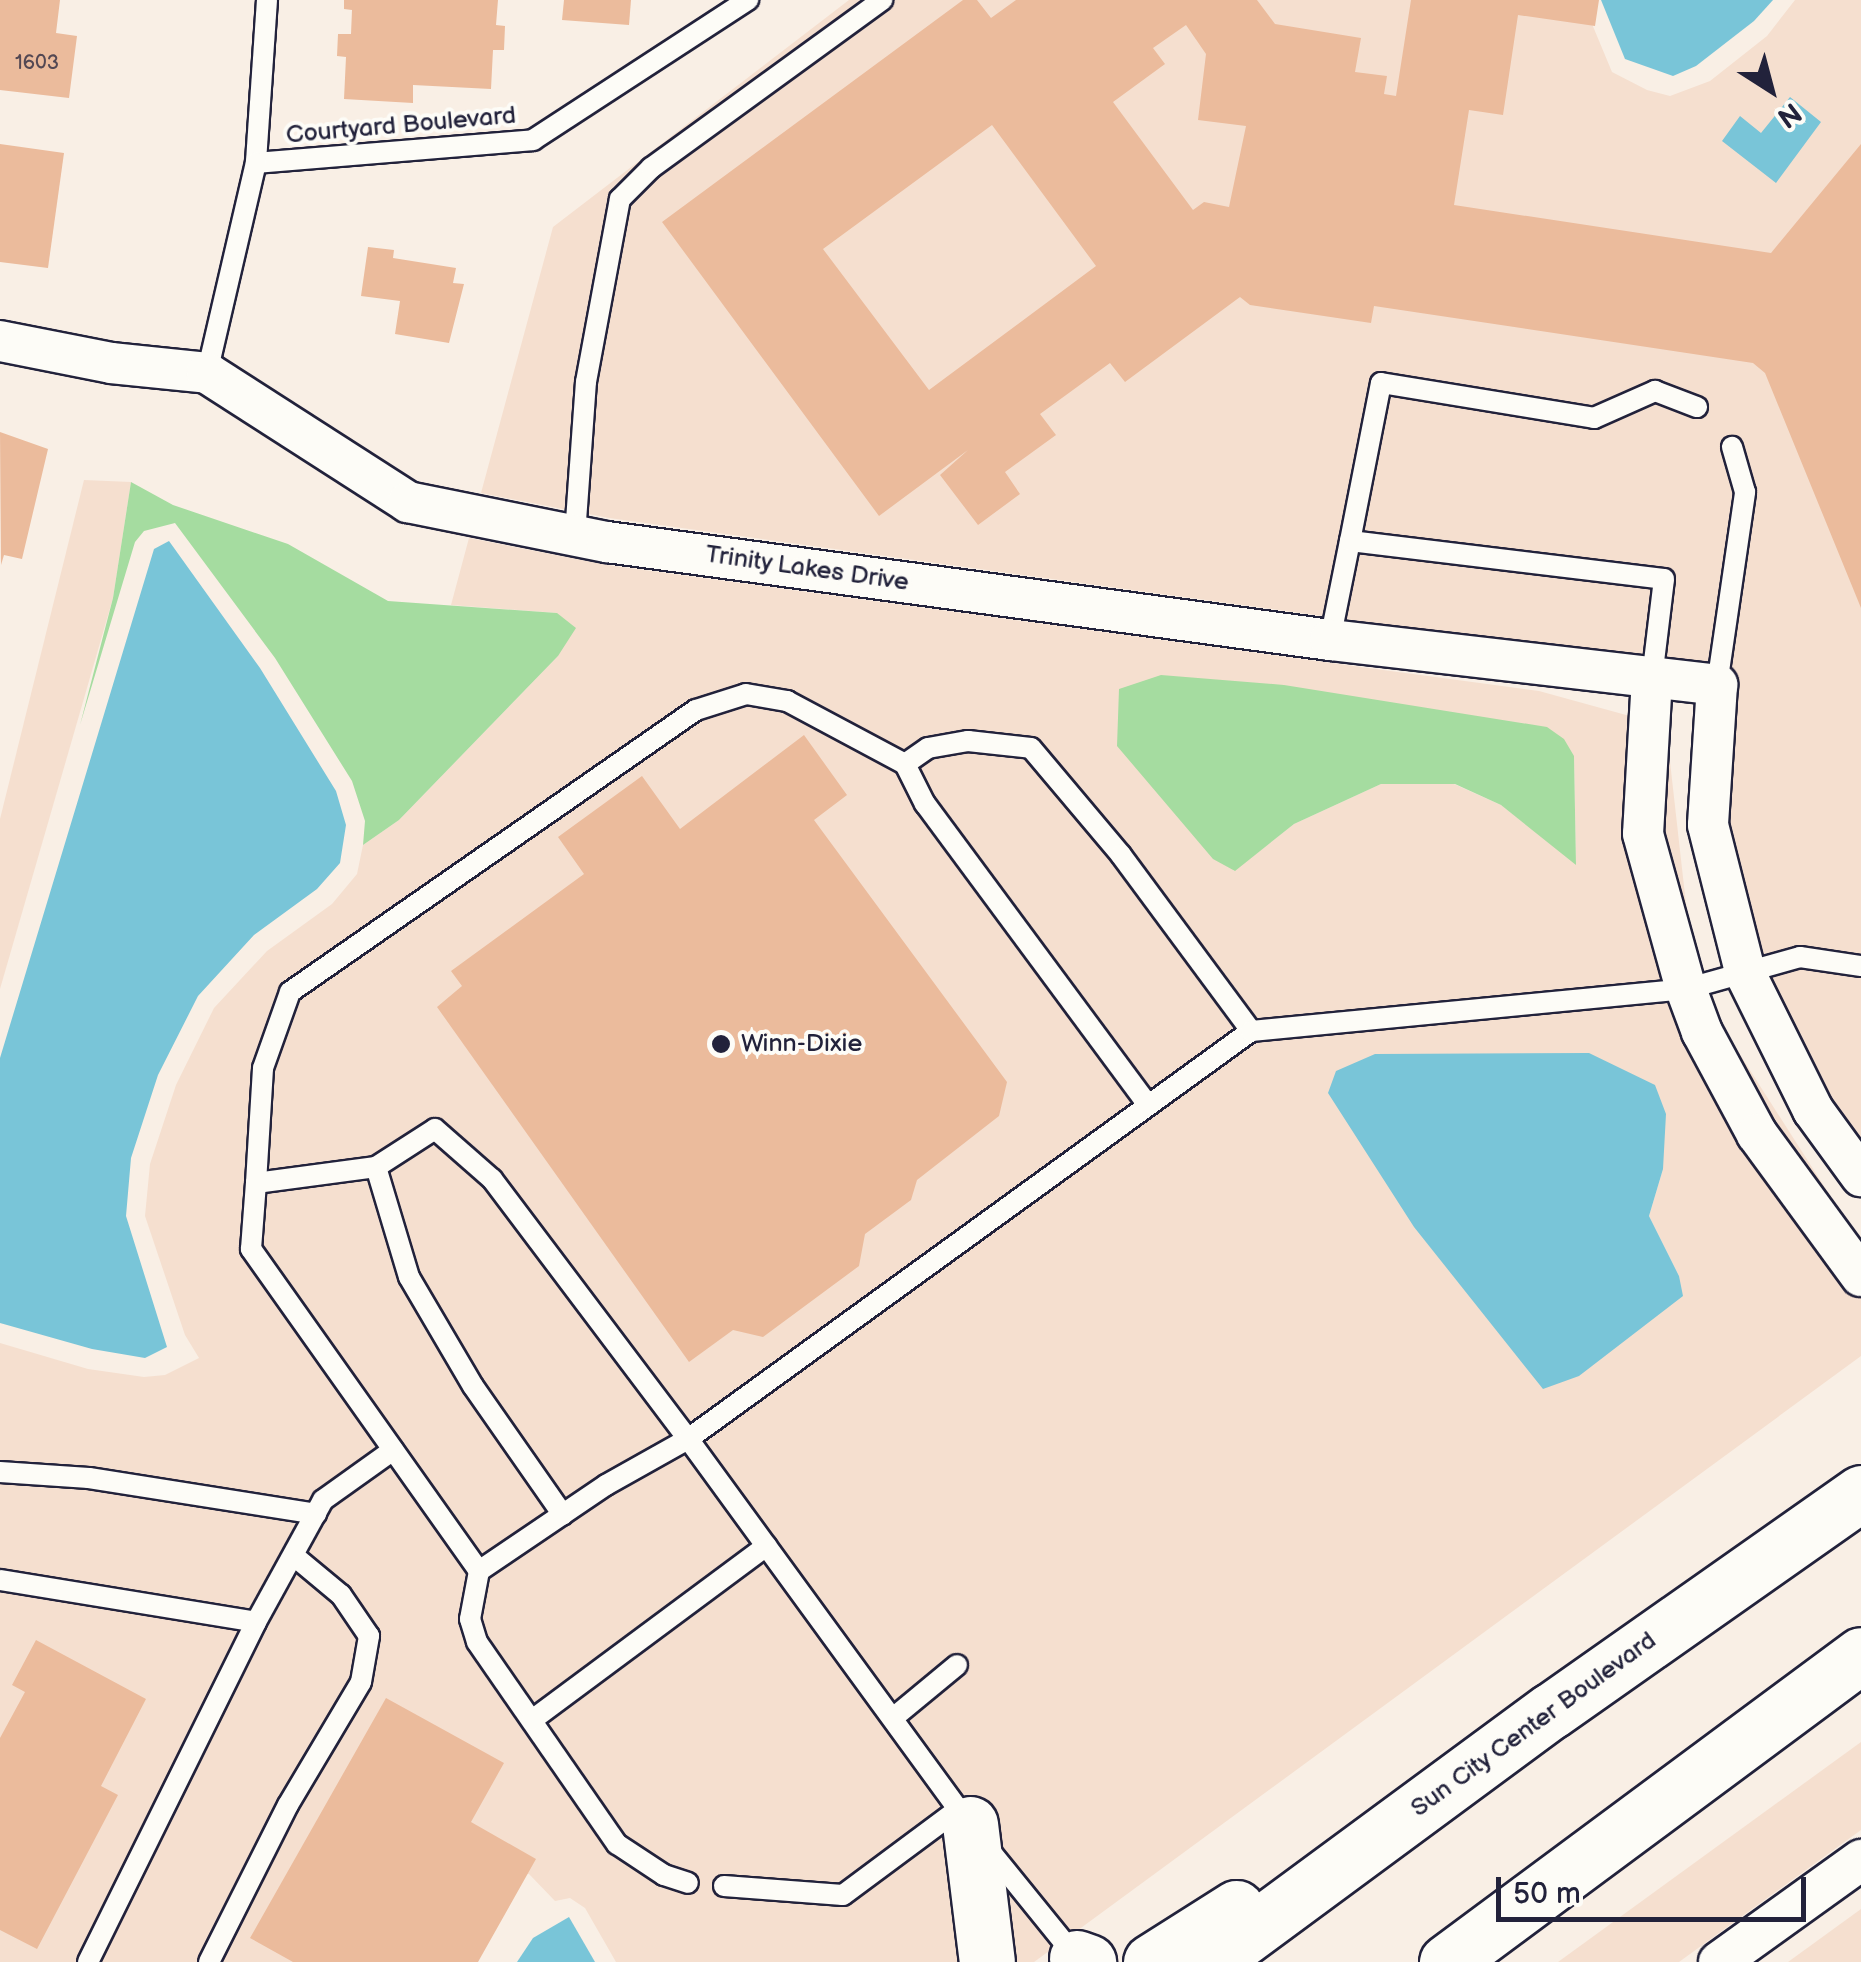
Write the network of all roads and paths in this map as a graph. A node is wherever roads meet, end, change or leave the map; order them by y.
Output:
1 (267, 0) edge
2 (748, 0) edge
3 (882, 0) edge
4 (256, 164) junction
5 (0, 342) edge
6 (207, 373) junction
7 (1697, 408) dead end
8 (1732, 447) dead end
9 (575, 536) junction
10 (1350, 541) junction
11 (1330, 640) junction
12 (1652, 678) junction
13 (1717, 685) junction
14 (905, 764) junction
15 (1861, 966) edge
16 (1746, 974) junction
17 (1686, 990) junction
18 (1251, 1031) junction
19 (1148, 1106) junction
20 (376, 1168) junction
21 (1861, 1176) edge
22 (256, 1183) junction
23 (1861, 1276) edge
24 (688, 1438) junction
25 (392, 1450) junction
26 (0, 1472) edge
27 (1861, 1493) edge
28 (316, 1514) junction
29 (563, 1515) junction
30 (766, 1546) junction
31 (293, 1555) junction
32 (479, 1571) junction
33 (0, 1580) edge
34 (256, 1622) junction
35 (1861, 1655) edge
36 (957, 1665) dead end
37 (1551, 1711) junction
38 (893, 1718) junction
39 (532, 1720) junction
40 (965, 1817) junction
41 (1861, 1860) edge
42 (688, 1883) dead end
43 (724, 1886) dead end
44 (1082, 1961) edge
45 (88, 1962) edge
46 (210, 1962) edge
47 (987, 1962) edge
48 (1151, 1962) edge
49 (1210, 1962) edge
50 (1447, 1962) edge
51 (1719, 1962) edge

1 - 4 lane, Courtyard Boulevard
2 - 4 lane, Courtyard Boulevard
3 - 9 lane
4 - 6 lane, Courtyard Boulevard
5 - 6 street, Trinity Lakes Drive
6 - 9 street, Trinity Lakes Drive
7 - 10 lane
8 - 13 lane
9 - 11 street, Trinity Lakes Drive
10 - 11 lane
10 - 12 lane
11 - 12 street, Trinity Lakes Drive
12 - 13 street, Trinity Lakes Drive
12 - 17 street
13 - 16 street
14 - 18 lane
14 - 19 lane
14 - 22 lane
15 - 16 lane
16 - 17 lane
16 - 21 street
17 - 18 lane
17 - 23 street
18 - 19 lane
19 - 24 lane
20 - 22 lane
20 - 24 lane
20 - 29 lane
22 - 25 lane
24 - 29 lane
24 - 30 lane
25 - 28 lane
25 - 32 lane
26 - 28 lane
27 - 37 main road, Sun City Center Boulevard
28 - 31 lane
29 - 32 lane
30 - 38 lane
30 - 39 lane
31 - 34 lane
31 - 46 lane
32 - 39 lane
33 - 34 lane
34 - 45 lane
35 - 50 main road
36 - 38 lane
37 - 48 main road
37 - 49 main road, Sun City Center Boulevard
38 - 40 lane
39 - 42 lane
40 - 43 lane
40 - 44 lane
40 - 47 main road
41 - 51 street

